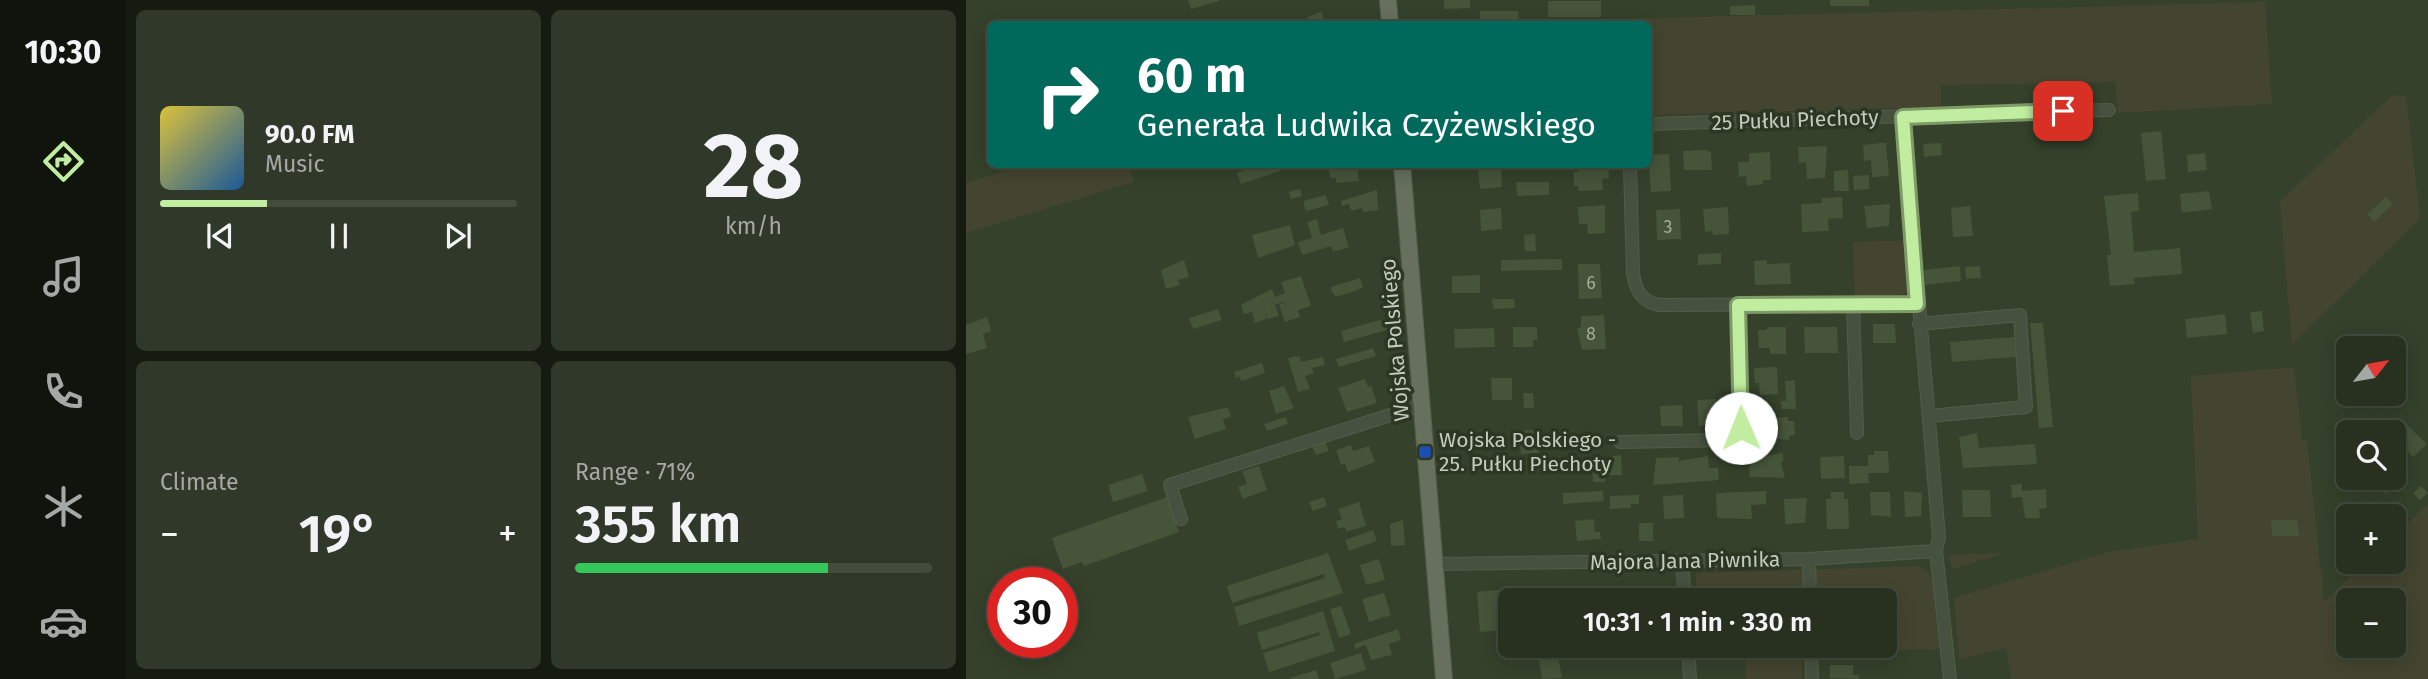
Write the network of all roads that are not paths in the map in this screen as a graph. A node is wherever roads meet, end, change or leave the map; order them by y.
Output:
1 (1388, 0) edge
2 (1390, 21) edge
3 (2109, 110) dead end
4 (1903, 117) junction
5 (1652, 124) edge
6 (1402, 168) edge
7 (1630, 168) edge
8 (1853, 304) junction
9 (1917, 304) junction
10 (1738, 305) junction
11 (1919, 324) junction
12 (1422, 405) junction
13 (1929, 416) junction
14 (1857, 433) dead end
15 (1620, 442) dead end
16 (1181, 519) dead end
17 (1936, 551) junction
18 (1809, 559) junction
19 (1682, 562) junction
20 (1435, 564) junction
21 (1684, 588) edge
22 (1810, 588) edge
23 (1689, 658) edge
24 (1811, 658) edge
25 (1444, 679) edge
26 (1690, 679) edge
27 (1812, 679) edge
28 (1950, 679) edge

1 - 2 main road
3 - 4 street, 25 Pułku Piechoty
4 - 5 street, 25 Pułku Piechoty
4 - 9 street
6 - 12 main road, Wojska Polskiego
7 - 10 street
8 - 9 street
8 - 10 street
8 - 14 street
9 - 11 street
10 - 15 street
11 - 13 street
11 - 13 street
12 - 16 street
12 - 20 main road, Wojska Polskiego
13 - 17 street
17 - 18 street, Majora Jana Piwnika
17 - 28 street
18 - 19 street, Majora Jana Piwnika
18 - 22 street
19 - 20 street, Majora Jana Piwnika
19 - 21 street
20 - 25 main road, Wojska Polskiego
23 - 26 street
24 - 27 street

